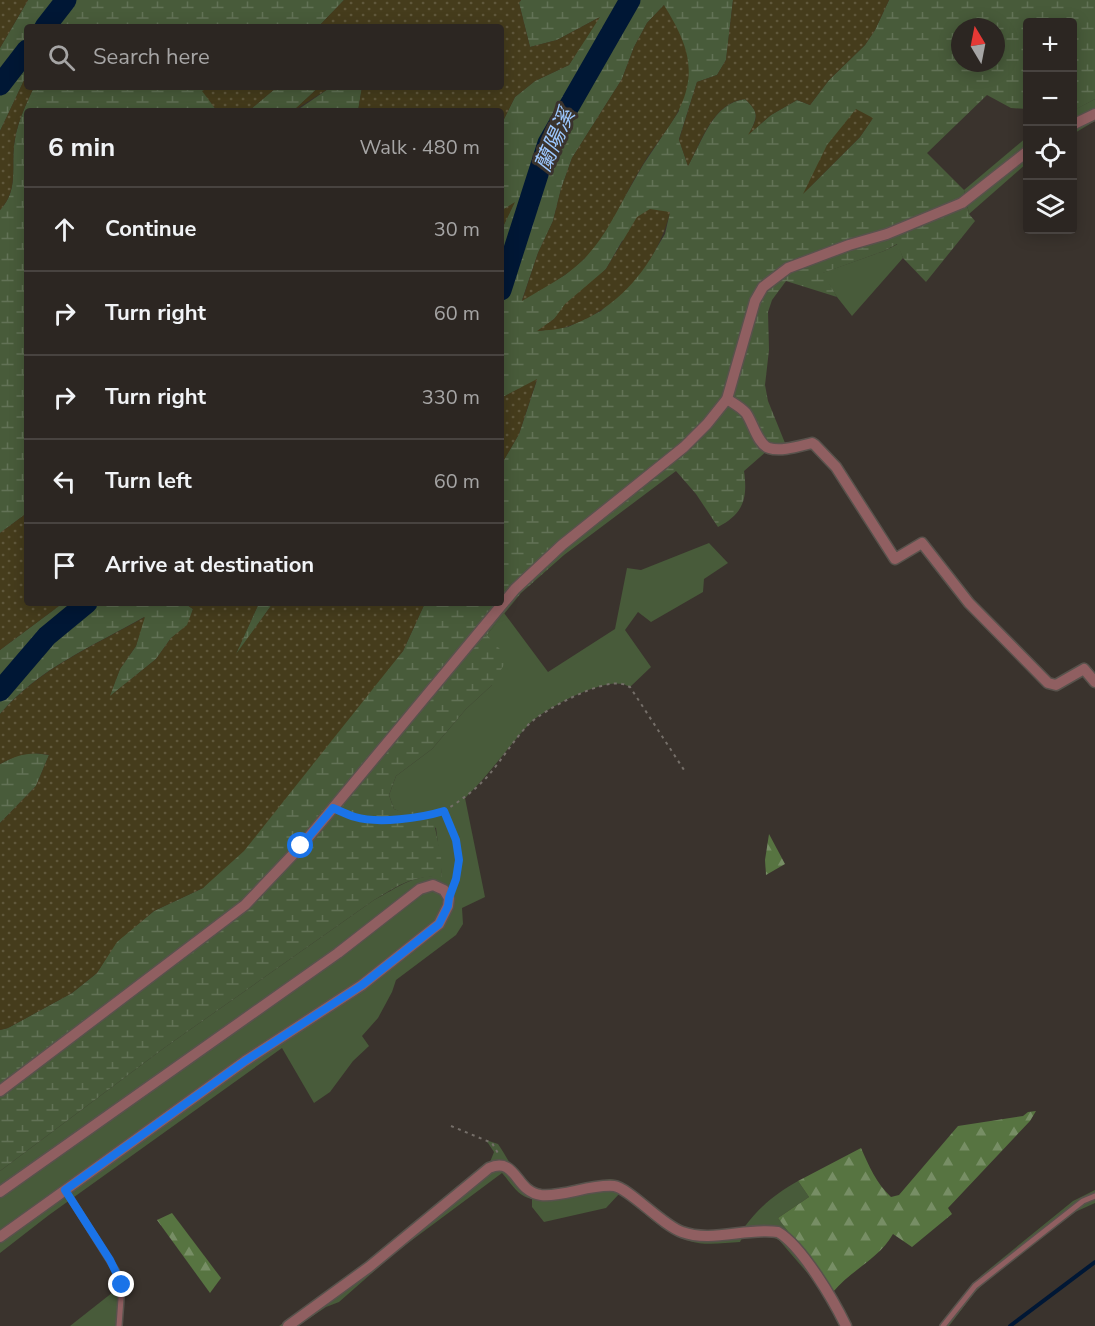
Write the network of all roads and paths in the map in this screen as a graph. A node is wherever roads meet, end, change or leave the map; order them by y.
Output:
1 (1095, 114) edge
2 (1077, 123) edge
3 (1023, 155) edge
4 (727, 399) junction
5 (504, 602) edge
6 (501, 606) edge
7 (1095, 682) edge
8 (686, 773) dead end
9 (333, 808) junction
10 (444, 811) junction
11 (449, 898) junction
12 (0, 1091) edge
13 (451, 1126) dead end
14 (500, 1164) junction
15 (65, 1190) junction
16 (0, 1192) edge
17 (1095, 1196) edge
18 (0, 1237) edge
19 (119, 1326) edge
20 (288, 1326) edge
21 (846, 1326) edge
22 (943, 1326) edge

1 - 2 street
3 - 4 street
4 - 5 street
4 - 7 street
6 - 9 street
8 - 10 path
9 - 10 path
9 - 12 street
10 - 11 path
11 - 15 street
11 - 16 street
13 - 14 path
14 - 20 street
14 - 21 street
15 - 18 street
15 - 19 lane
17 - 22 lane

